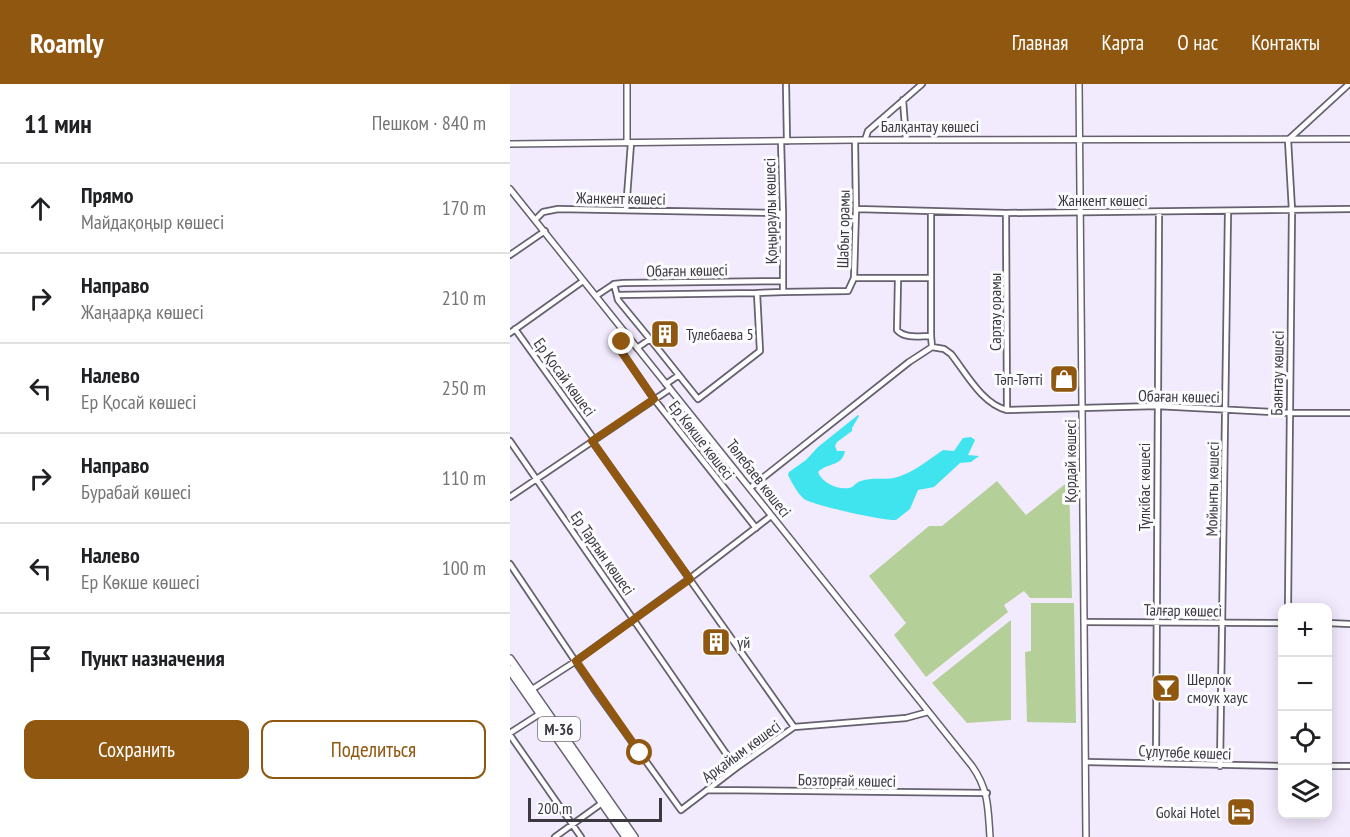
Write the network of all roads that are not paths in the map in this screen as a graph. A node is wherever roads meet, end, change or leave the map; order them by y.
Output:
1 (627, 84) edge
2 (786, 84) edge
3 (922, 84) edge
4 (1079, 84) edge
5 (1349, 84) edge
6 (903, 100) junction
7 (1081, 139) junction
8 (1350, 139) edge
9 (855, 140) junction
10 (865, 140) junction
11 (906, 140) junction
12 (1288, 140) junction
13 (784, 141) junction
14 (629, 143) junction
15 (510, 144) edge
16 (510, 189) edge
17 (856, 209) junction
18 (626, 210) junction
19 (1292, 210) junction
20 (1350, 210) edge
21 (932, 212) junction
22 (1082, 212) junction
23 (1158, 212) junction
24 (1228, 212) junction
25 (783, 213) junction
26 (1006, 213) junction
27 (535, 220) junction
28 (544, 231) junction
29 (510, 255) edge
30 (854, 278) junction
31 (931, 278) junction
32 (898, 279) junction
33 (583, 280) junction
34 (782, 281) junction
35 (722, 282) junction
36 (614, 284) junction
37 (783, 292) junction
38 (757, 293) junction
39 (723, 294) junction
40 (617, 295) junction
41 (596, 296) junction
42 (515, 329) junction
43 (510, 333) edge
44 (627, 335) junction
45 (931, 336) junction
46 (650, 339) junction
47 (932, 347) junction
48 (637, 348) junction
49 (679, 375) junction
50 (668, 386) junction
51 (654, 399) junction
52 (1157, 406) junction
53 (1083, 409) junction
54 (1226, 409) junction
55 (1007, 410) junction
56 (1288, 413) junction
57 (1350, 413) edge
58 (593, 440) junction
59 (510, 441) edge
60 (537, 479) junction
61 (750, 488) junction
62 (510, 497) edge
63 (771, 516) junction
64 (756, 528) junction
65 (510, 564) edge
66 (690, 579) junction
67 (1288, 603) edge
68 (634, 618) junction
69 (1084, 622) junction
70 (1156, 622) junction
71 (1222, 623) junction
72 (1278, 623) edge
73 (1332, 623) edge
74 (1350, 624) edge
75 (510, 659) edge
76 (576, 661) junction
77 (510, 670) edge
78 (531, 690) junction
79 (543, 712) junction
80 (928, 712) junction
81 (794, 727) junction
82 (510, 734) edge
83 (1086, 762) junction
84 (1156, 762) junction
85 (1278, 765) edge
86 (1220, 766) junction
87 (1332, 766) edge
88 (1350, 766) edge
89 (736, 768) junction
90 (706, 790) junction
91 (987, 793) junction
92 (605, 801) junction
93 (572, 825) junction
94 (555, 837) edge
95 (581, 837) edge
96 (626, 837) edge
97 (634, 837) edge
98 (642, 837) edge
99 (990, 837) edge
100 (1086, 837) edge

1 - 14 street
2 - 13 street, Қоңыраулы көшесі
3 - 6 street
4 - 7 street, Қордай көшесі
5 - 12 street
6 - 10 street
6 - 11 street
7 - 11 street, Балқантау көшесі
7 - 12 street, Балқантау көшесі
7 - 22 street, Қордай көшесі
8 - 12 street, Балқантау көшесі
9 - 10 street, Балқантау көшесі
9 - 13 street, Балқантау көшесі
9 - 17 street, Шабыт орамы
10 - 11 street, Балқантау көшесі
12 - 19 street, Баянтау көшесі
13 - 14 street, Балқантау көшесі
13 - 25 street, Қоңыраулы көшесі
14 - 15 street, Балқантау көшесі
14 - 18 street
16 - 27 street, Төлебаев көшесі
17 - 21 street, Жанкент көшесі
17 - 30 street, Шабыт орамы
18 - 25 street, Жанкент көшесі
18 - 27 street, Жанкент көшесі
19 - 20 street, Жанкент көшесі
19 - 24 street, Жанкент көшесі
19 - 56 street, Баянтау көшесі
21 - 26 street, Жанкент көшесі
21 - 31 street
22 - 23 street, Жанкент көшесі
22 - 26 street, Жанкент көшесі
22 - 53 street, Қордай көшесі
23 - 24 street, Жанкент көшесі
23 - 52 street, Түлкібас көшесі
24 - 54 street, Мойынты көшесі
25 - 34 street, Қоңыраулы көшесі
26 - 55 street, Сартау орамы
27 - 28 street, Төлебаев көшесі
28 - 29 street
28 - 33 street, Төлебаев көшесі
30 - 32 street, Шабыт орамы
30 - 37 street
31 - 32 street, Шабыт орамы
31 - 45 street
32 - 45 street
33 - 41 street, Төлебаев көшесі
33 - 42 street
34 - 35 street, Обаған көшесі
34 - 37 street, Қоңыраулы көшесі
35 - 36 street, Обаған көшесі
35 - 39 street
36 - 40 street
36 - 41 street
37 - 38 street
38 - 39 street
38 - 49 street
39 - 40 street
40 - 46 street
41 - 44 street, Төлебаев көшесі
42 - 43 street
42 - 58 street, Ер Қосай көшесі
44 - 48 street, Төлебаев көшесі
44 - 51 street, Ер Көкше көшесі
45 - 47 street
46 - 48 street
46 - 49 street
47 - 55 street
47 - 61 street
48 - 50 street, Төлебаев көшесі
49 - 50 street
50 - 51 street
50 - 61 street, Төлебаев көшесі
51 - 58 street
51 - 64 street, Ер Көкше көшесі
52 - 53 street, Обаған көшесі
52 - 54 street, Обаған көшесі
52 - 70 street, Түлкібас көшесі
53 - 55 street, Обаған көшесі
53 - 69 street, Қордай көшесі
54 - 56 street, Обаған көшесі
54 - 71 street, Мойынты көшесі
56 - 57 street, Обаған көшесі
56 - 67 street, Баянтау көшесі
58 - 60 street
58 - 66 street, Ер Қосай көшесі
59 - 60 street, Ер Тарғын көшесі
60 - 62 street
60 - 68 street, Ер Тарғын көшесі
61 - 63 street, Төлебаев көшесі
63 - 64 street
63 - 80 street, Төлебаев көшесі
64 - 66 street
65 - 76 street
66 - 68 street
66 - 81 street, Ер Қосай көшесі
68 - 76 street
68 - 89 street, Ер Тарғын көшесі
69 - 70 street, Талғар көшесі
69 - 83 street, Қордай көшесі
70 - 71 street, Талғар көшесі
70 - 84 street, Түлкібас көшесі
71 - 72 street, Талғар көшесі
71 - 86 street, Мойынты көшесі
73 - 74 street
75 - 78 main road, M-36
76 - 78 street
76 - 90 street, Арқайым көшесі
77 - 79 main road, M-36
78 - 79 main road, M-36
79 - 82 street
79 - 92 main road, M-36
80 - 81 street, Арқайым көшесі
80 - 91 street, Төлебаев көшесі
81 - 89 street, Арқайым көшесі
82 - 93 street
83 - 84 street, Сұлутөбе көшесі
83 - 100 street, Қордай көшесі
84 - 86 street, Сұлутөбе көшесі
85 - 86 street, Сұлутөбе көшесі
87 - 88 street
89 - 90 street, Арқайым көшесі
90 - 91 street, Бозторғай көшесі
91 - 99 street
92 - 93 street
92 - 96 main road, M-36
92 - 97 main road, M-36
92 - 98 main road
93 - 94 street
93 - 95 street

